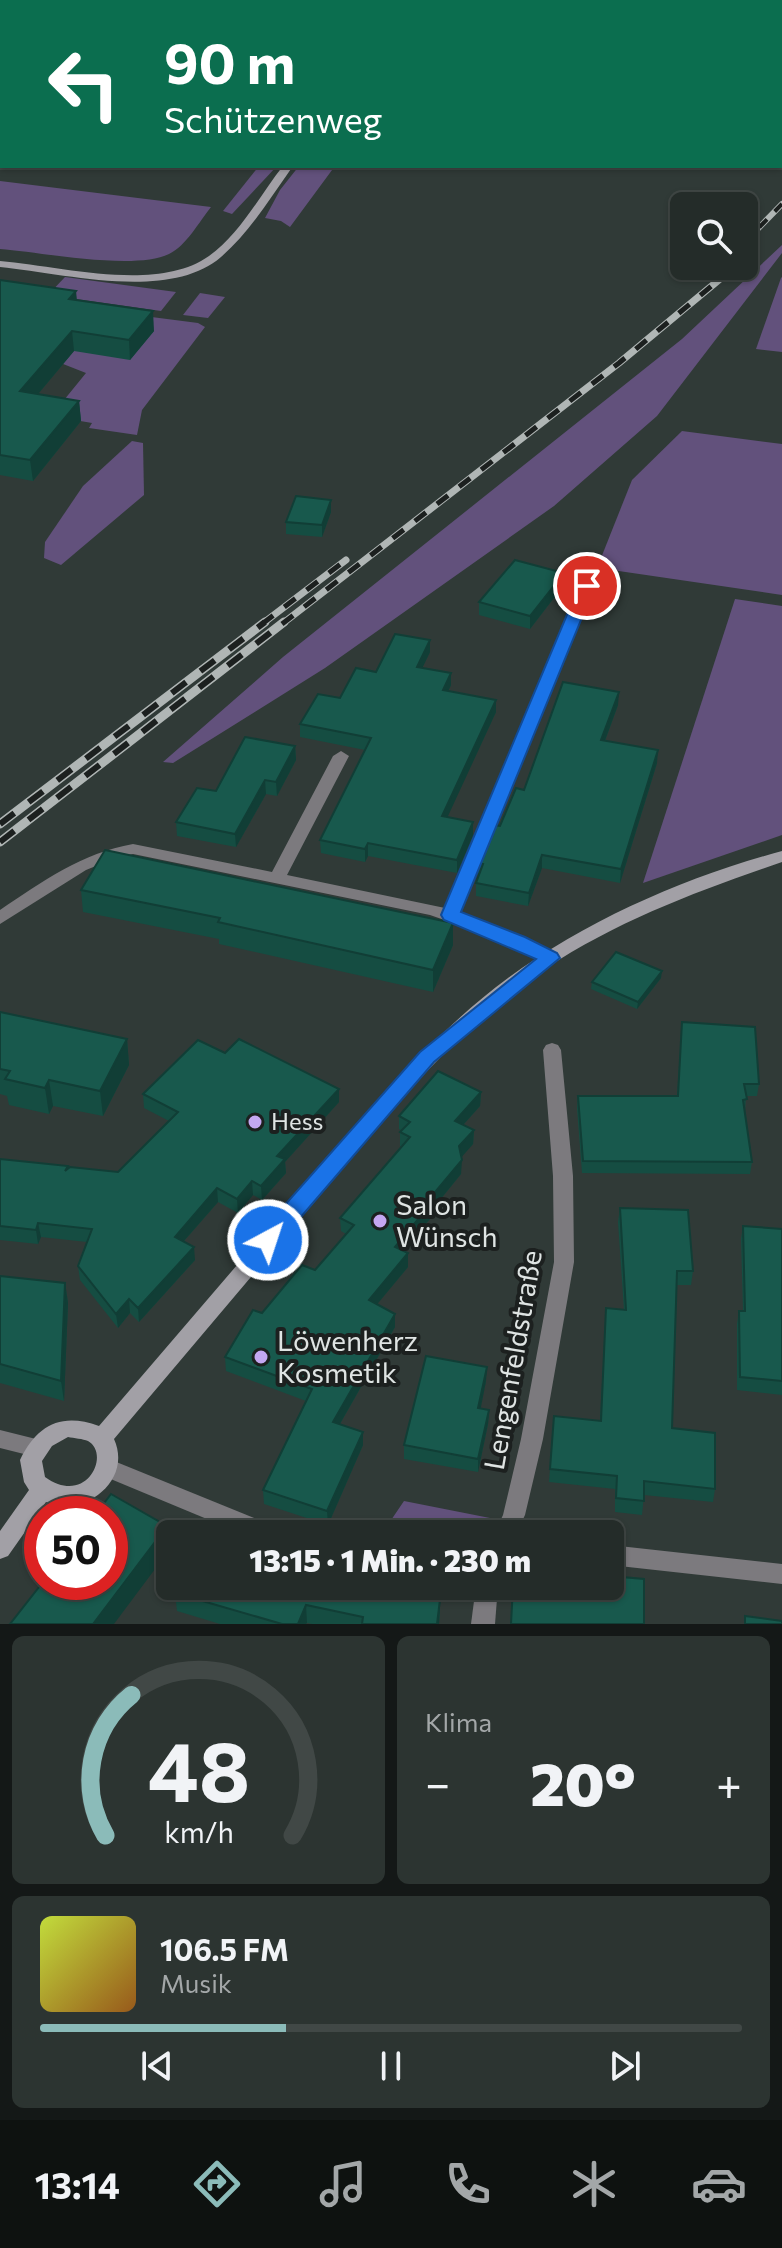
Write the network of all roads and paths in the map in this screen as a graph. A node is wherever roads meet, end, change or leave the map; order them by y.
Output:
1 (286, 168) edge
2 (0, 264) edge
3 (587, 586) dead end
4 (341, 756) dead end
5 (782, 856) edge
6 (277, 878) junction
7 (450, 915) junction
8 (0, 918) edge
9 (550, 958) junction
10 (552, 1050) dead end
11 (102, 1438) junction
12 (0, 1439) edge
13 (36, 1448) junction
14 (109, 1468) junction
15 (42, 1490) junction
16 (234, 1520) edge
17 (512, 1520) edge
18 (0, 1549) edge
19 (624, 1557) edge
20 (782, 1574) edge
21 (486, 1600) edge
22 (483, 1624) edge

1 - 2 main road
3 - 7 street
4 - 6 street
5 - 9 main road
6 - 7 street
6 - 8 street
7 - 9 street
9 - 11 main road
10 - 17 street, Lengenfeldstraße
11 - 13 main road
11 - 14 main road
12 - 13 street
13 - 15 main road
14 - 15 main road
14 - 16 street
15 - 18 main road
19 - 20 street
21 - 22 street

